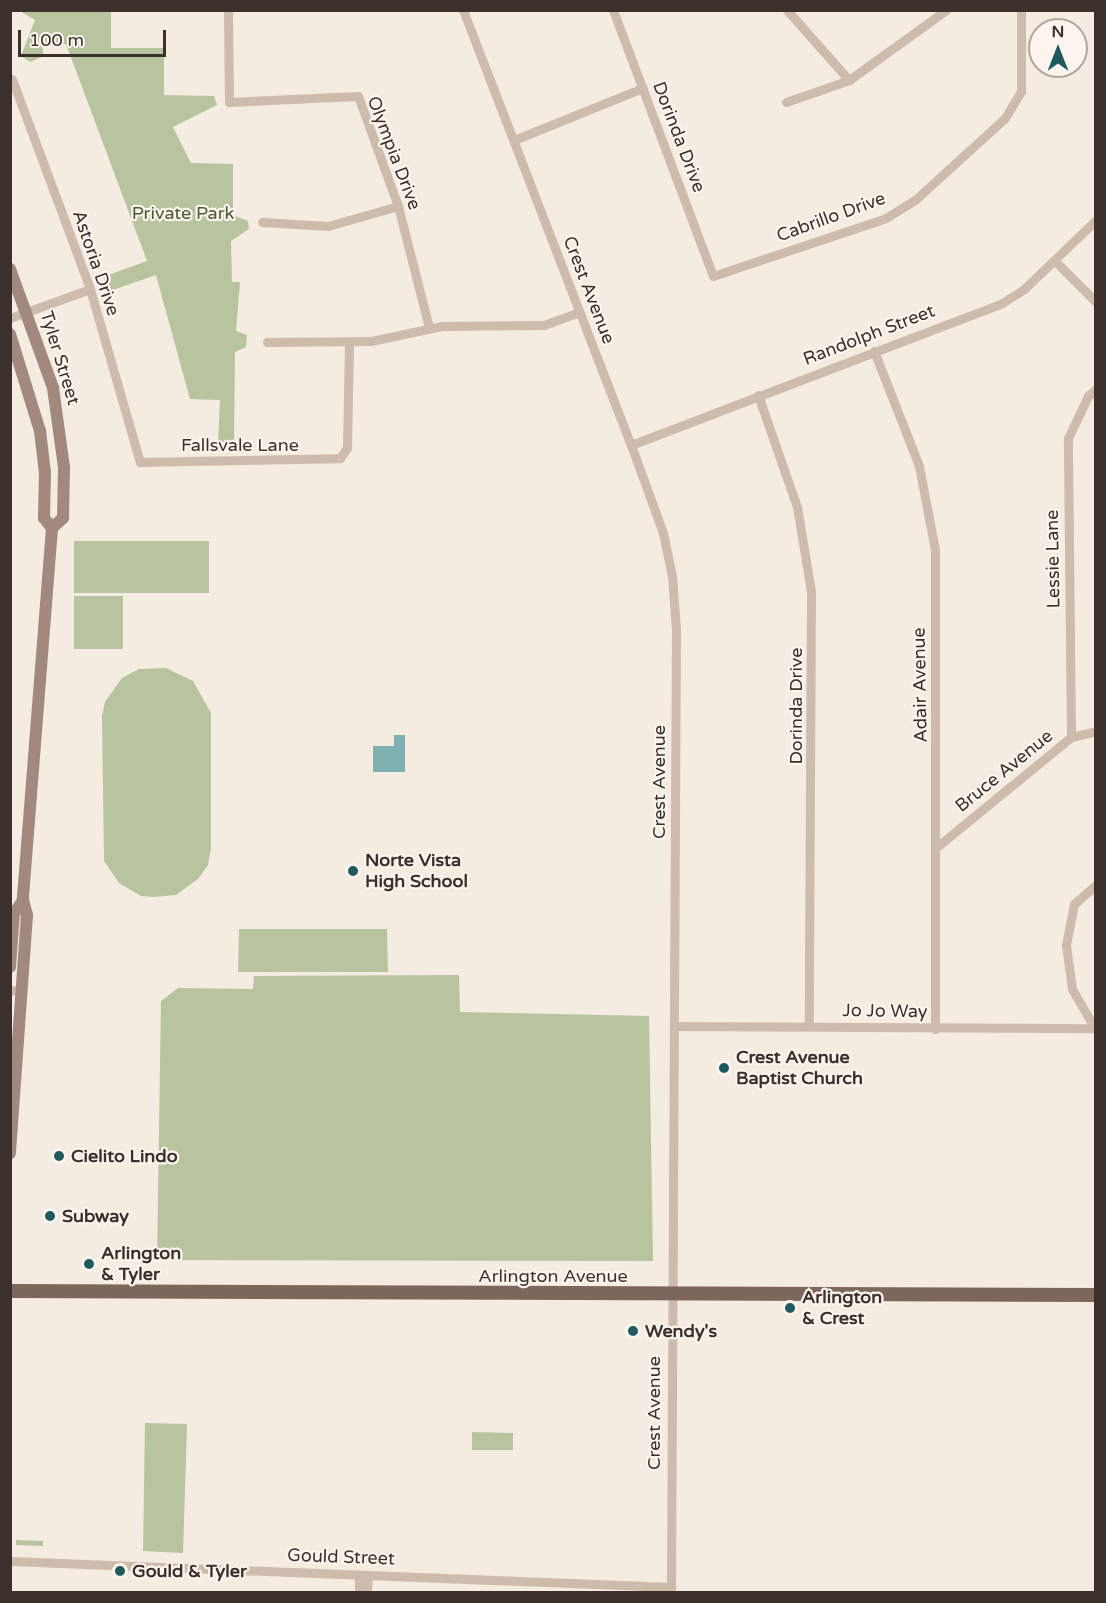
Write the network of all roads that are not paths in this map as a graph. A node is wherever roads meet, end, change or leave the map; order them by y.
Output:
1 (228, 10) edge
2 (463, 10) edge
3 (613, 10) edge
4 (787, 10) edge
5 (946, 10) edge
6 (1021, 10) edge
7 (12, 79) edge
8 (849, 80) junction
9 (643, 88) junction
10 (786, 102) dead end
11 (514, 140) junction
12 (398, 206) junction
13 (1095, 220) edge
14 (262, 222) dead end
15 (1055, 261) junction
16 (10, 269) edge
17 (714, 276) joint
18 (90, 289) junction
19 (1095, 302) edge
20 (27, 312) junction
21 (579, 312) junction
22 (10, 318) edge
23 (429, 328) junction
24 (10, 334) edge
25 (267, 342) dead end
26 (349, 342) junction
27 (873, 351) junction
28 (1095, 389) edge
29 (758, 395) junction
30 (631, 445) junction
31 (140, 462) joint
32 (52, 528) junction
33 (1095, 731) edge
34 (1071, 737) junction
35 (938, 846) junction
36 (1095, 885) edge
37 (23, 900) junction
38 (10, 967) edge
39 (16, 991) edge
40 (674, 1026) junction
41 (809, 1026) junction
42 (1095, 1027) edge
43 (935, 1029) junction
44 (10, 1153) edge
45 (10, 1291) edge
46 (670, 1294) junction
47 (1095, 1294) edge
48 (10, 1561) edge
49 (363, 1575) junction
50 (671, 1590) edge
51 (359, 1593) edge
52 (367, 1593) edge

1 - 12 street, Olympia Drive
2 - 11 street, Crest Avenue
3 - 9 street, Dorinda Drive
4 - 8 street
5 - 8 street
6 - 17 street, Cabrillo Drive
7 - 18 street, Astoria Drive
8 - 10 street
9 - 11 street
9 - 17 street, Dorinda Drive
11 - 21 street, Crest Avenue
12 - 14 street
12 - 23 street, Olympia Drive
13 - 15 street, Randolph Street
15 - 19 street
15 - 27 street, Randolph Street
16 - 20 main road, Tyler Street
18 - 20 street
18 - 31 street, Astoria Drive
20 - 22 street
20 - 32 main road, Tyler Street
21 - 23 street
21 - 30 street, Crest Avenue
23 - 26 street
24 - 32 main road, Tyler Street
25 - 26 street
26 - 31 street, Fallsvale Lane
27 - 29 street, Randolph Street
27 - 35 street, Adair Avenue
28 - 34 street, Lessie Lane
29 - 30 street, Randolph Street
29 - 41 street, Dorinda Drive
30 - 40 street, Crest Avenue
32 - 37 main road, Tyler Street
33 - 34 street, Bruce Avenue
34 - 35 street, Bruce Avenue
35 - 43 street, Adair Avenue
36 - 42 street
37 - 38 main road, Tyler Street
37 - 39 main road, Tyler Street
39 - 44 main road, Tyler Street
40 - 41 street, Jo Jo Way
40 - 46 street, Crest Avenue
41 - 43 street, Jo Jo Way
42 - 43 street, Jo Jo Way
45 - 46 main road, Arlington Avenue
46 - 47 main road, Arlington Avenue
46 - 50 street, Crest Avenue
48 - 49 street, Gould Street
49 - 50 street, Gould Street
49 - 51 street
49 - 52 street

